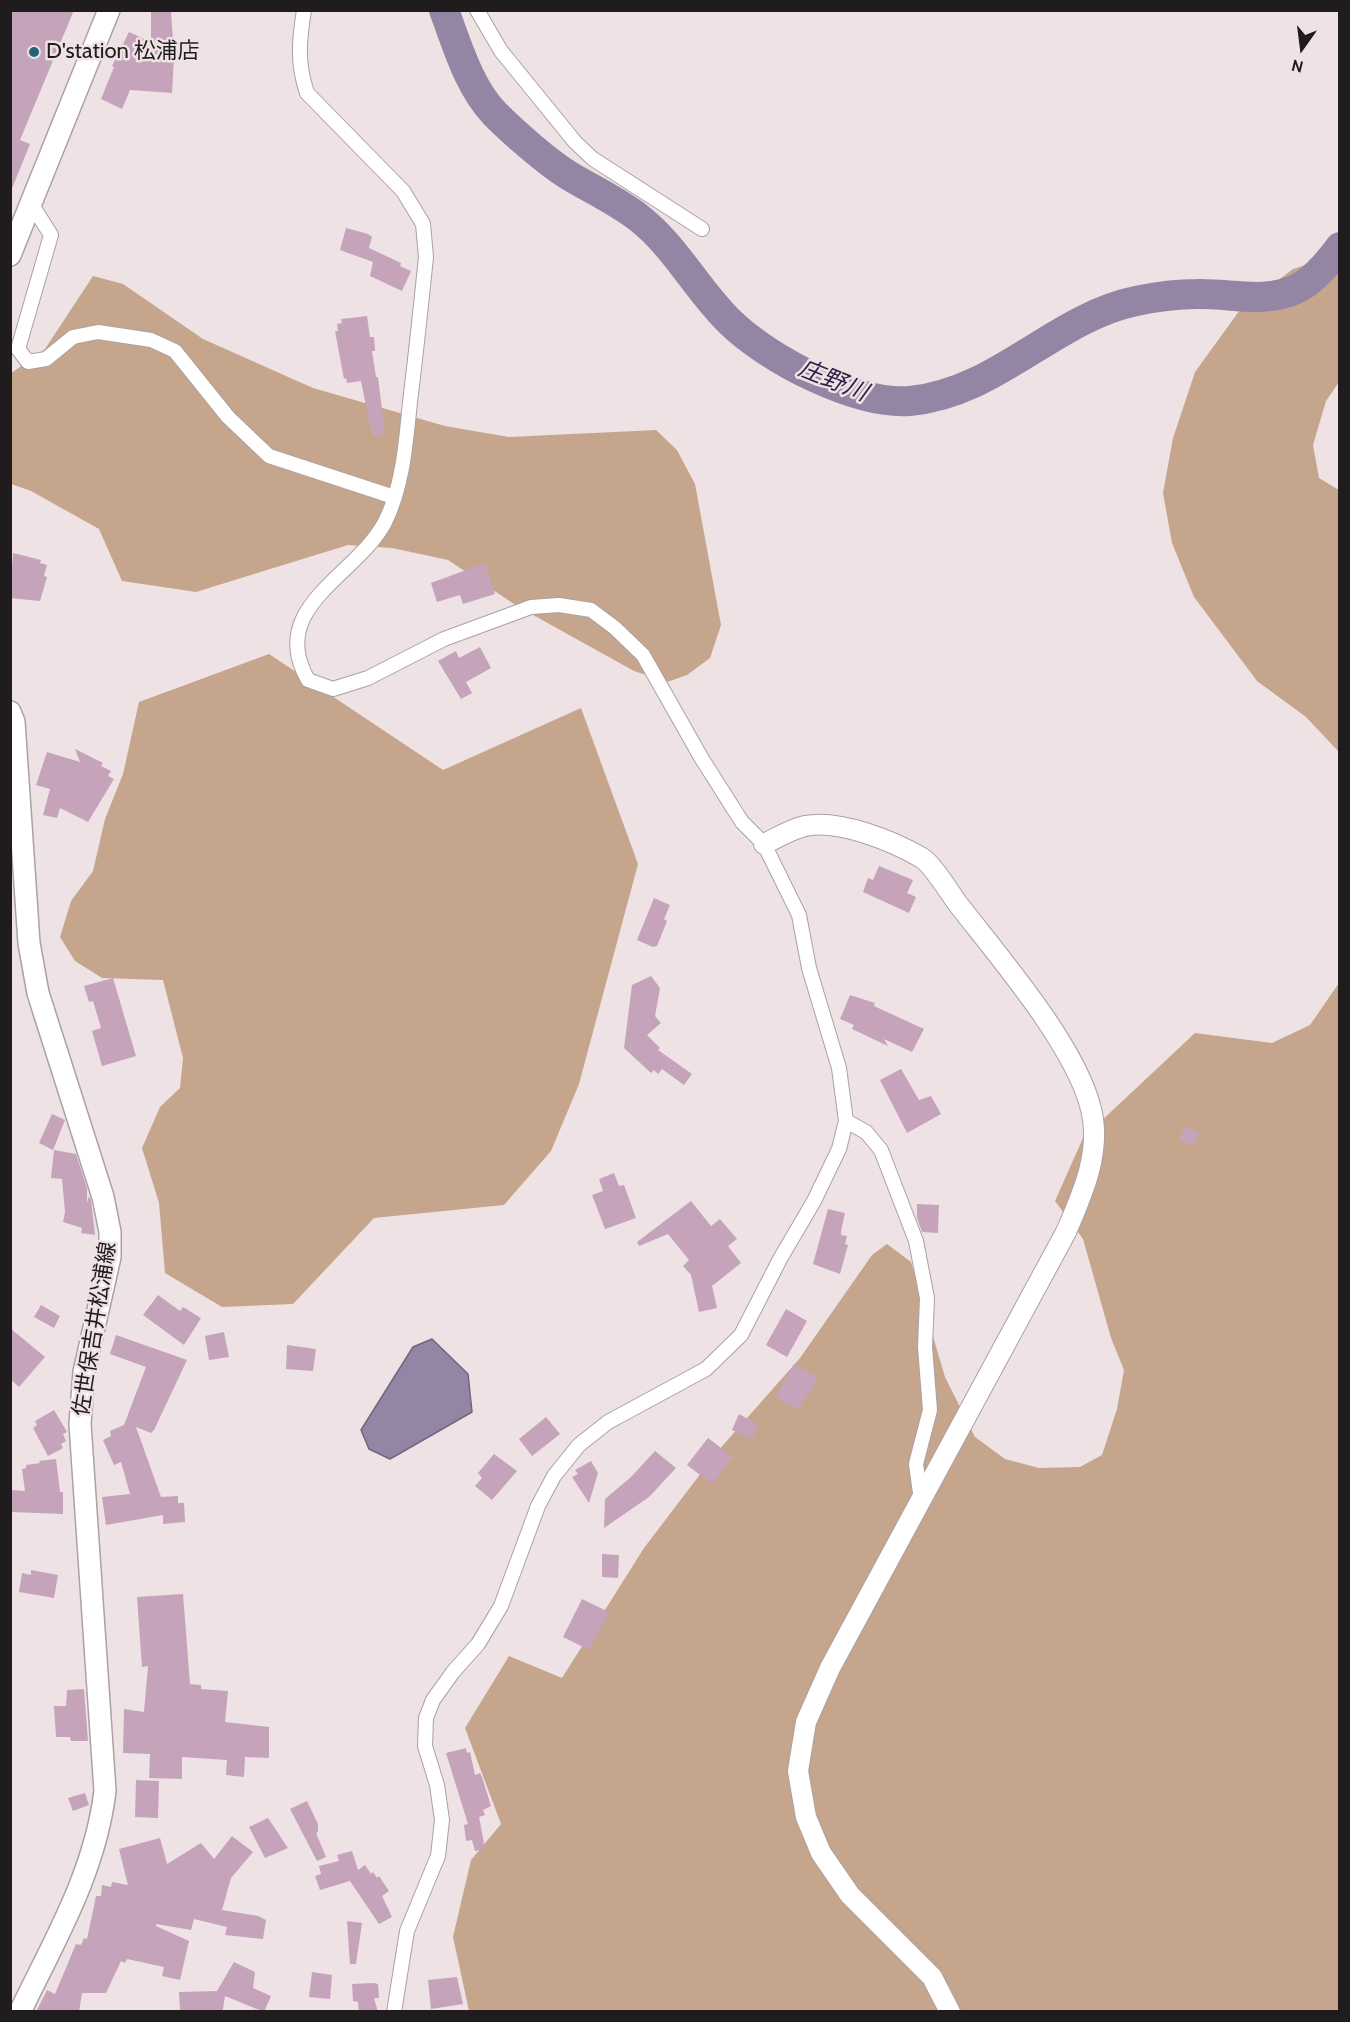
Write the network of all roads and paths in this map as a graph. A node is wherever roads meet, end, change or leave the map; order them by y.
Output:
1 (109, 10) edge
2 (304, 10) edge
3 (477, 10) edge
4 (32, 205) junction
5 (702, 229) dead end
6 (10, 255) edge
7 (394, 498) junction
8 (10, 712) edge
9 (764, 844) junction
10 (846, 1121) junction
11 (921, 1503) junction
12 (20, 2012) edge
13 (394, 2012) edge
14 (950, 2012) edge

1 - 4 main road
2 - 7 street
3 - 5 street
4 - 6 main road
4 - 7 street
7 - 9 street
8 - 12 main road, 佐世保吉井松浦線
9 - 10 street
9 - 11 street
10 - 11 street
10 - 13 street
11 - 14 street

